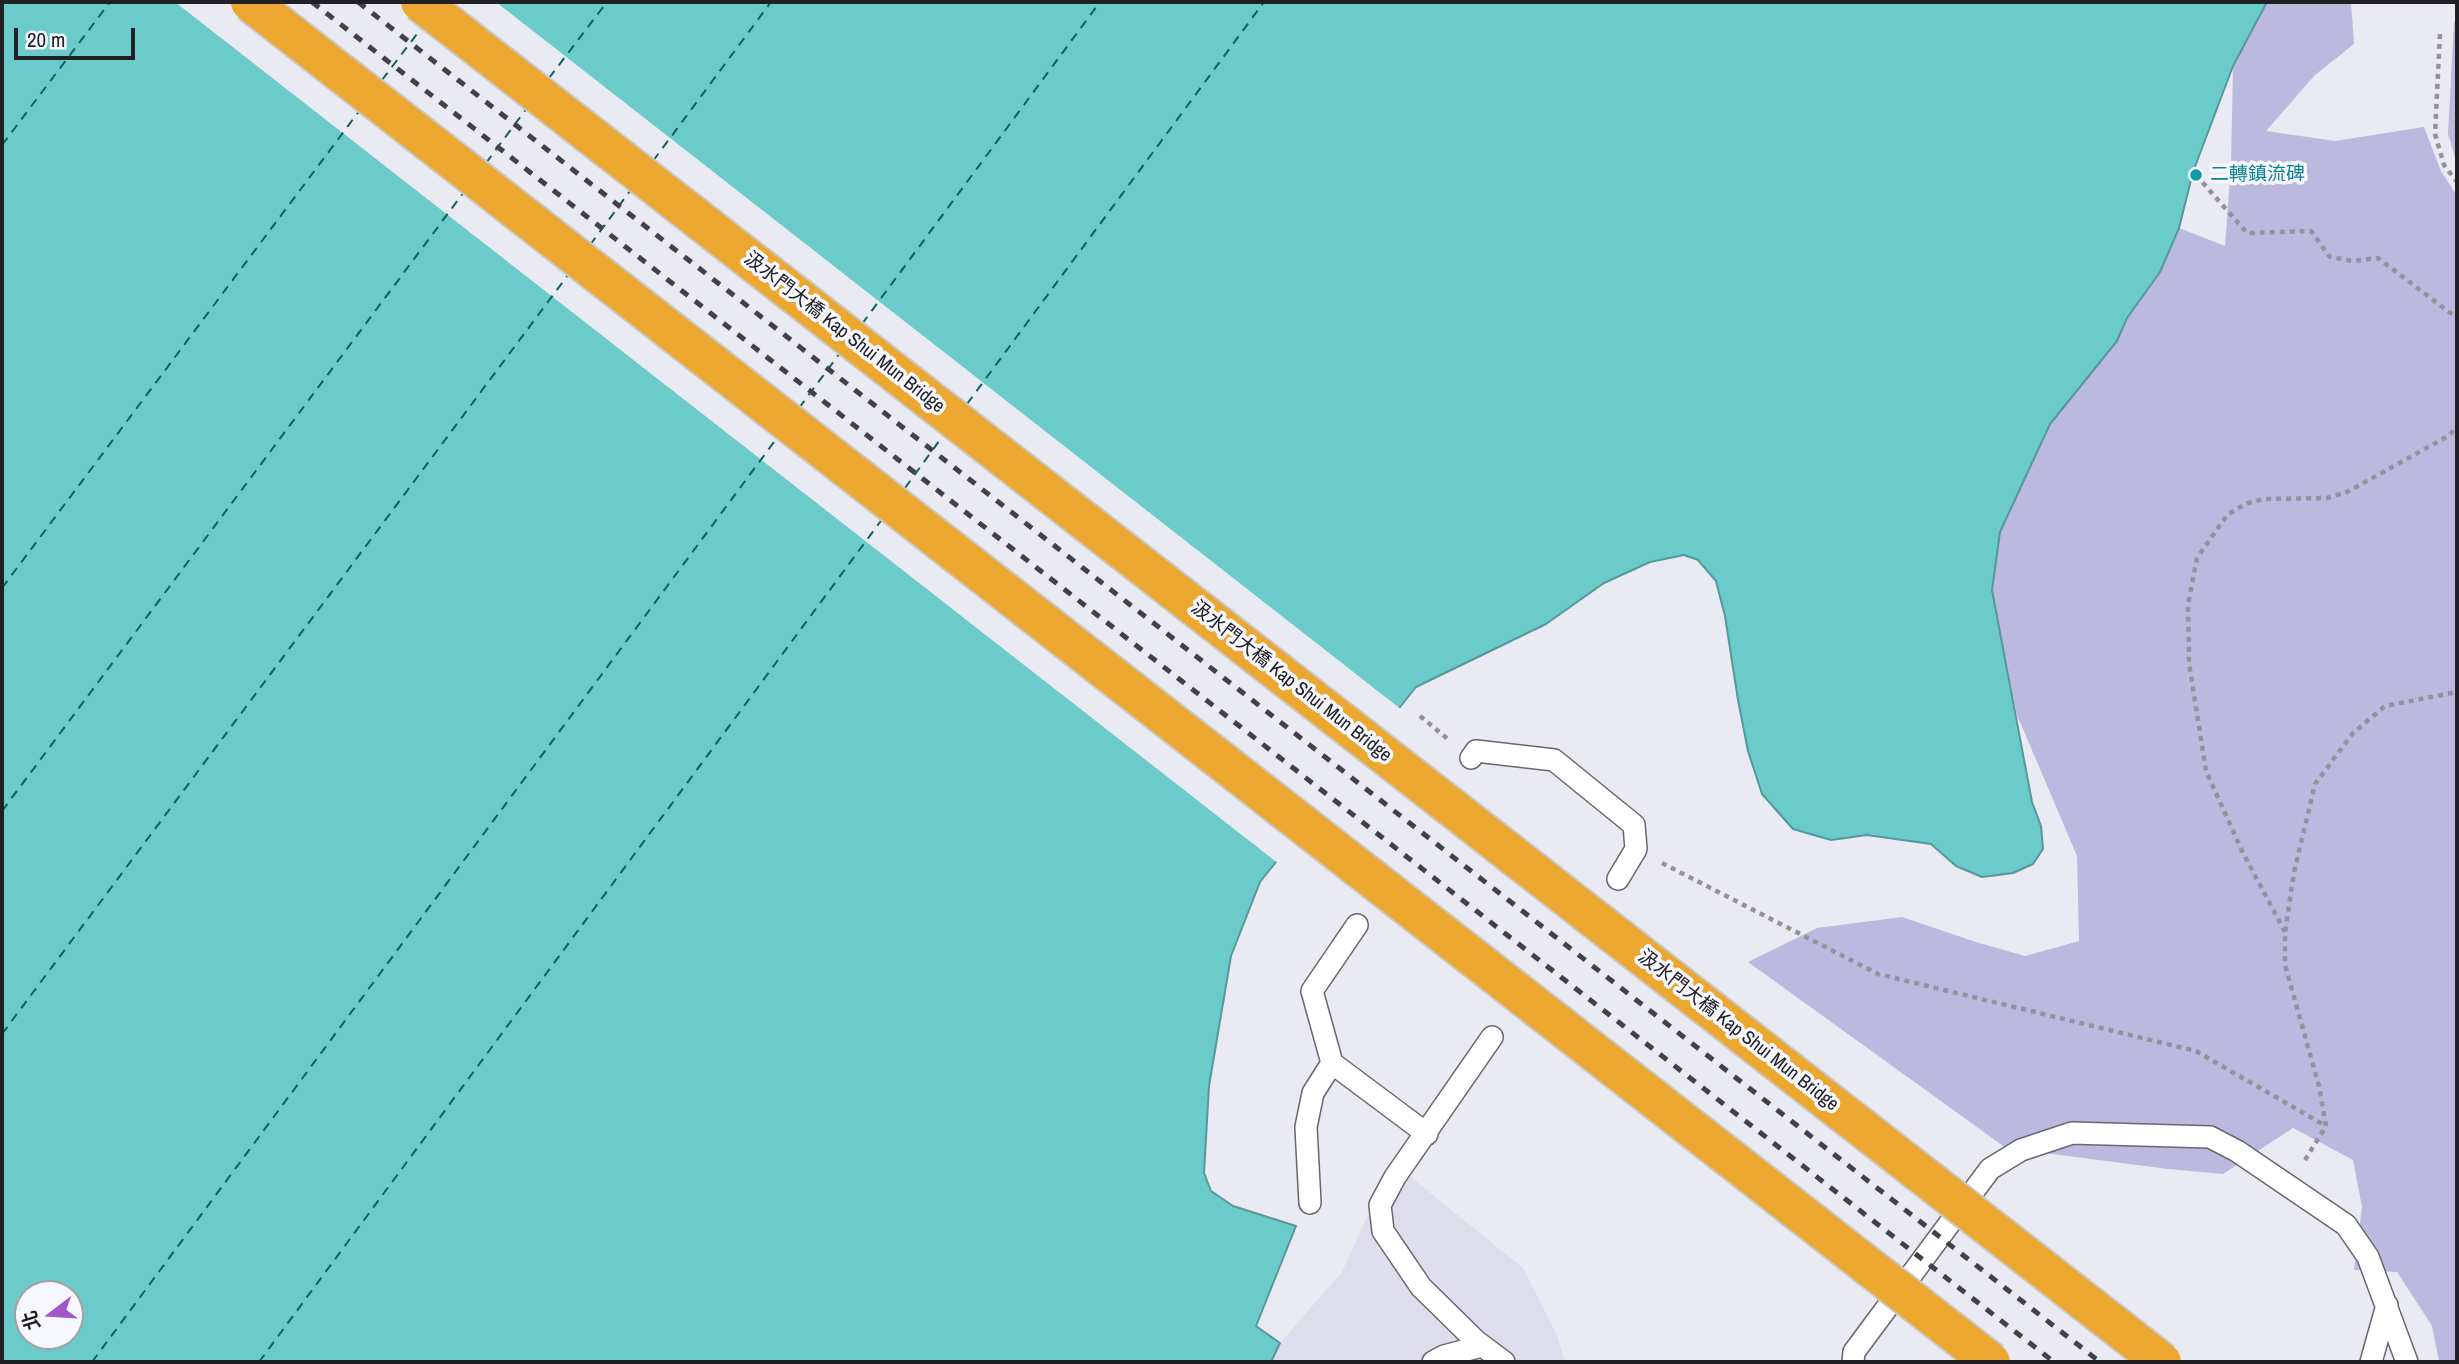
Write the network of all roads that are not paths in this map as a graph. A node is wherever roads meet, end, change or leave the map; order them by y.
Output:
1 (250, 2) edge
2 (420, 2) edge
3 (1471, 758) dead end
4 (1618, 879) dead end
5 (1357, 925) dead end
6 (1492, 1037) dead end
7 (1332, 1063) junction
8 (1427, 1134) junction
9 (1310, 1203) dead end
10 (2387, 1305) junction
11 (1482, 1346) junction
12 (1433, 1362) edge
13 (1504, 1362) edge
14 (1853, 1362) edge
15 (1992, 1362) edge
16 (2162, 1362) edge
17 (2371, 1362) edge
18 (2407, 1362) edge

1 - 15 highway, bridge
2 - 16 highway, 汲水門大橋 Kap Shui Mun Bridge, bridge
3 - 4 lane
5 - 7 lane
6 - 8 lane
7 - 8 lane
7 - 9 lane
8 - 11 lane
10 - 14 lane
10 - 17 lane
10 - 18 lane
11 - 12 lane
11 - 13 lane

